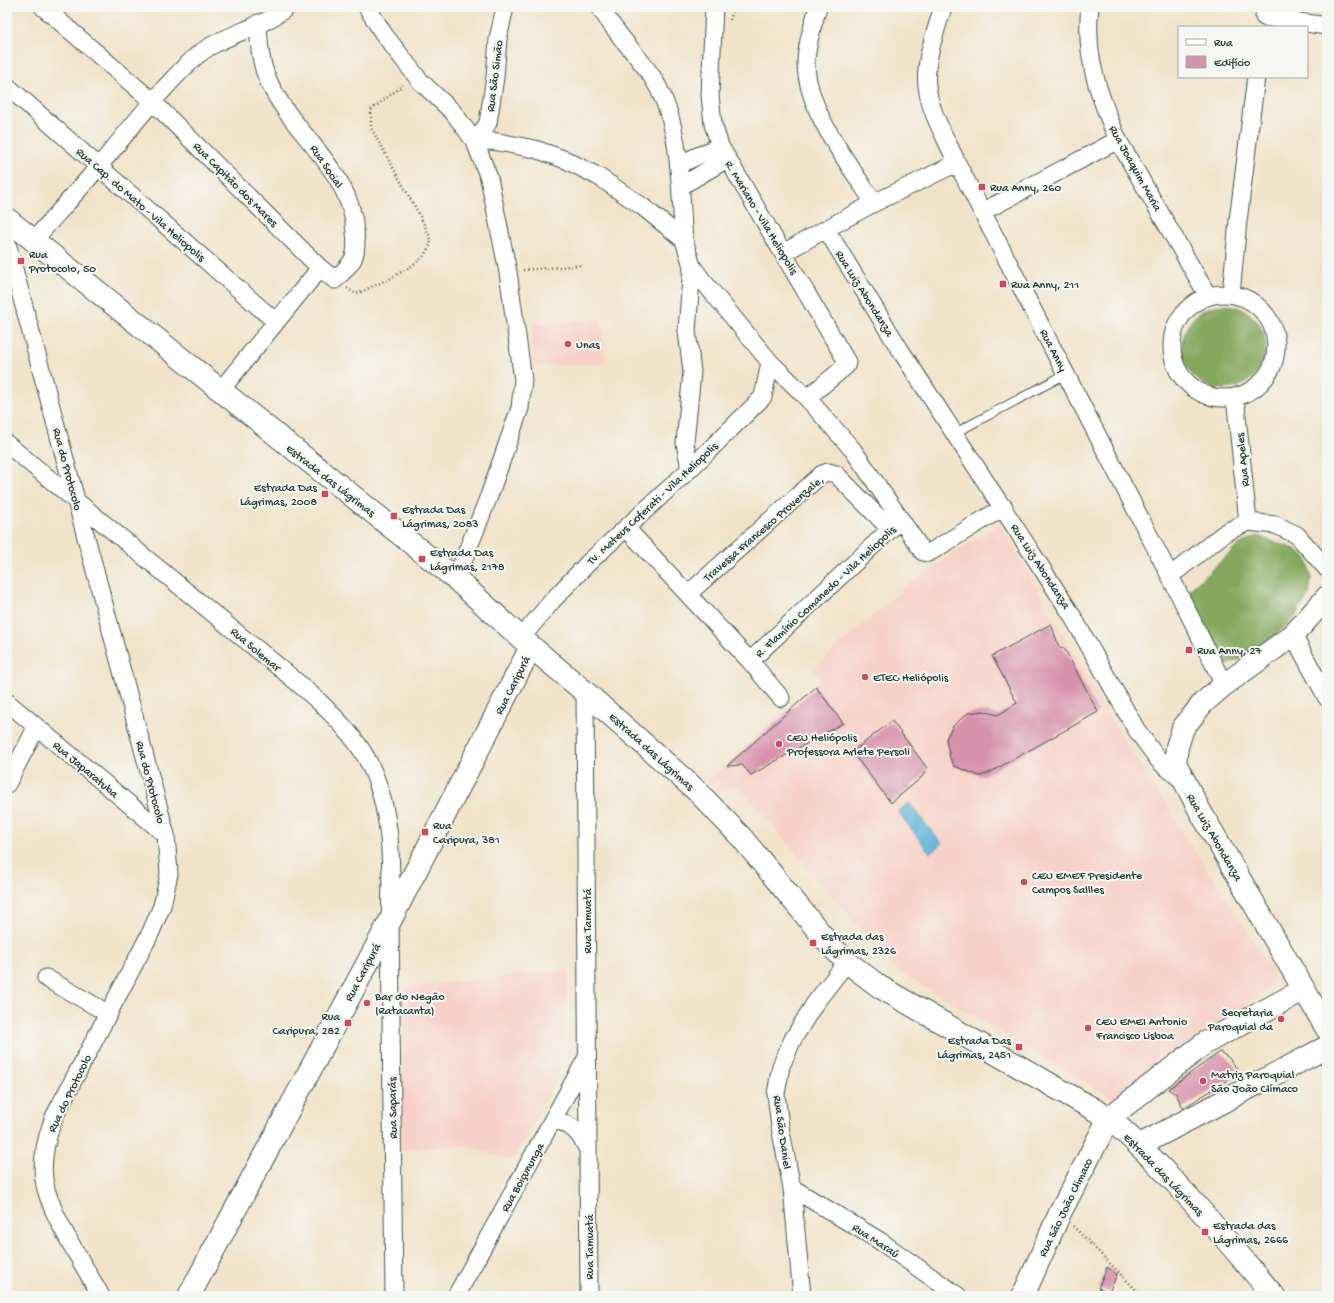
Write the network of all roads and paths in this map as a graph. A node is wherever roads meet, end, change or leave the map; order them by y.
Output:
1 (43, 7) edge
2 (287, 7) edge
3 (367, 7) edge
4 (505, 7) edge
5 (600, 7) edge
6 (714, 7) edge
7 (818, 7) edge
8 (943, 7) edge
9 (1090, 7) edge
10 (1264, 17) edge
11 (258, 23) junction
12 (1327, 26) edge
13 (416, 75) junction
14 (1256, 78) edge
15 (7, 86) edge
16 (152, 101) junction
17 (1118, 140) junction
18 (474, 142) junction
19 (724, 153) junction
20 (957, 163) junction
21 (680, 164) junction
22 (98, 167) junction
23 (681, 186) junction
24 (874, 203) junction
25 (982, 212) junction
26 (7, 219) edge
27 (826, 229) junction
28 (684, 240) junction
29 (33, 241) junction
30 (7, 243) edge
31 (783, 253) junction
32 (583, 265) dead end
33 (692, 266) junction
34 (320, 268) junction
35 (508, 272) junction
36 (335, 280) junction
37 (1231, 294) junction
38 (1208, 296) junction
39 (276, 322) junction
40 (770, 362) junction
41 (1066, 374) junction
42 (220, 391) junction
43 (1235, 397) junction
44 (807, 398) junction
45 (954, 433) junction
46 (7, 444) edge
47 (690, 469) junction
48 (76, 500) junction
49 (1004, 507) junction
50 (1248, 522) junction
51 (895, 525) junction
52 (626, 528) junction
53 (1327, 569) edge
54 (1170, 576) junction
55 (456, 579) junction
56 (688, 594) junction
57 (1327, 597) edge
58 (1293, 635) junction
59 (526, 642) junction
60 (750, 661) junction
61 (1224, 684) junction
62 (585, 692) junction
63 (781, 698) dead end
64 (1327, 698) edge
65 (7, 702) edge
66 (36, 728) junction
67 (1184, 783) junction
68 (7, 784) edge
69 (166, 835) junction
70 (390, 921) junction
71 (847, 962) junction
72 (46, 978) dead end
73 (1303, 990) junction
74 (109, 1014) junction
75 (1327, 1029) edge
76 (1327, 1047) edge
77 (588, 1057) junction
78 (1109, 1118) junction
79 (553, 1119) junction
80 (1140, 1145) junction
81 (588, 1150) junction
82 (792, 1188) junction
83 (1060, 1213) junction
84 (1140, 1294) dead end
85 (101, 1296) edge
86 (189, 1296) edge
87 (394, 1296) edge
88 (456, 1296) edge
89 (589, 1296) edge
90 (802, 1296) edge
91 (958, 1296) edge
92 (1023, 1296) edge
93 (1274, 1296) edge

1 - 16 street, Rua Capitão dos Mares
2 - 11 street
3 - 13 street
4 - 18 street, Rua São Simão
5 - 21 street
6 - 19 street, R. Mariano - Vila Heliopolis
7 - 24 street
8 - 20 street, Rua Anny
9 - 17 street, Rua Joaquim Maria
10 - 12 street
11 - 16 street
11 - 36 street, Rua Social
13 - 18 street
13 - 36 path
14 - 37 street
15 - 22 street, Rua Cap. do Mato - Vila Heliopolis
16 - 22 street
16 - 34 street, Rua Capitão dos Mares
17 - 25 street
17 - 38 street, Rua Joaquim Maria
18 - 28 street
18 - 35 street
19 - 21 street
19 - 23 street
19 - 31 street, R. Mariano - Vila Heliopolis
20 - 24 street
20 - 25 street, Rua Anny
21 - 23 street
22 - 29 street
22 - 39 street, Rua Cap. do Mato - Vila Heliopolis
23 - 28 street
24 - 27 street
25 - 41 street, Rua Anny
26 - 29 street, Estrada das Lágrimas
27 - 31 street
27 - 45 street, Rua Luiz Abondanza
28 - 33 street
29 - 42 street, Estrada das Lágrimas
30 - 48 street, Rua do Protocolo
31 - 44 street, R. Mariano - Vila Heliopolis
32 - 35 path
33 - 40 street
33 - 47 street
34 - 36 street
34 - 39 street
35 - 55 street
37 - 38 street
37 - 43 street
38 - 43 street
39 - 42 street
40 - 44 street
40 - 47 street, Tv. Mateus Coferati - Vila Heliopolis
41 - 45 lane
41 - 54 street, Rua Anny
42 - 55 street, Estrada das Lágrimas
43 - 50 street, Rua Apeles
44 - 51 street
45 - 49 street, Rua Luiz Abondanza
46 - 48 street, Rua Solemar
47 - 52 street, Tv. Mateus Coferati - Vila Heliopolis
48 - 69 street, Rua do Protocolo
48 - 70 street, Rua Solemar
49 - 51 street
49 - 67 street, Rua Luiz Abondanza
50 - 53 street
50 - 54 street
51 - 56 street, Travessa Francesco Provenzale,
51 - 60 street, R. Flamínio Comanedo - Vila Heliopolis
52 - 56 street
52 - 59 street, Tv. Mateus Coferati - Vila Heliopolis
54 - 61 street, Rua Anny
55 - 59 street, Estrada das Lágrimas
56 - 60 street
57 - 58 street
58 - 61 street
58 - 64 street
59 - 62 street, Estrada das Lágrimas
59 - 70 street, Rua Caripurá
60 - 63 street
61 - 67 street
62 - 71 street, Estrada das Lágrimas
62 - 77 street, Rua Tamuatá
65 - 66 street, Rua Japaratuba
66 - 68 street
66 - 69 street, Rua Japaratuba
67 - 73 street, Rua Luiz Abondanza
69 - 74 street, Rua do Protocolo
70 - 86 street, Rua Caripurá
70 - 87 street, Rua Saparás
71 - 78 street, Estrada das Lágrimas
71 - 82 street, Rua São Daniel
72 - 74 street
73 - 75 street, Rua Luiz Abondanza
73 - 78 street
74 - 85 street, Rua do Protocolo
76 - 80 street
77 - 79 street, Rua Boiçununga
77 - 81 street, Rua Tamuatá
78 - 80 street, Estrada das Lágrimas
78 - 83 street, Rua São João Climaco
79 - 81 street, Rua Tamuatá
79 - 88 street, Rua Boiçununga
80 - 93 street, Estrada das Lágrimas
81 - 89 street, Rua Tamuatá
82 - 90 street, Rua São Daniel
82 - 91 street, Rua Maraú
83 - 84 path
83 - 92 street, Rua São João Climaco

